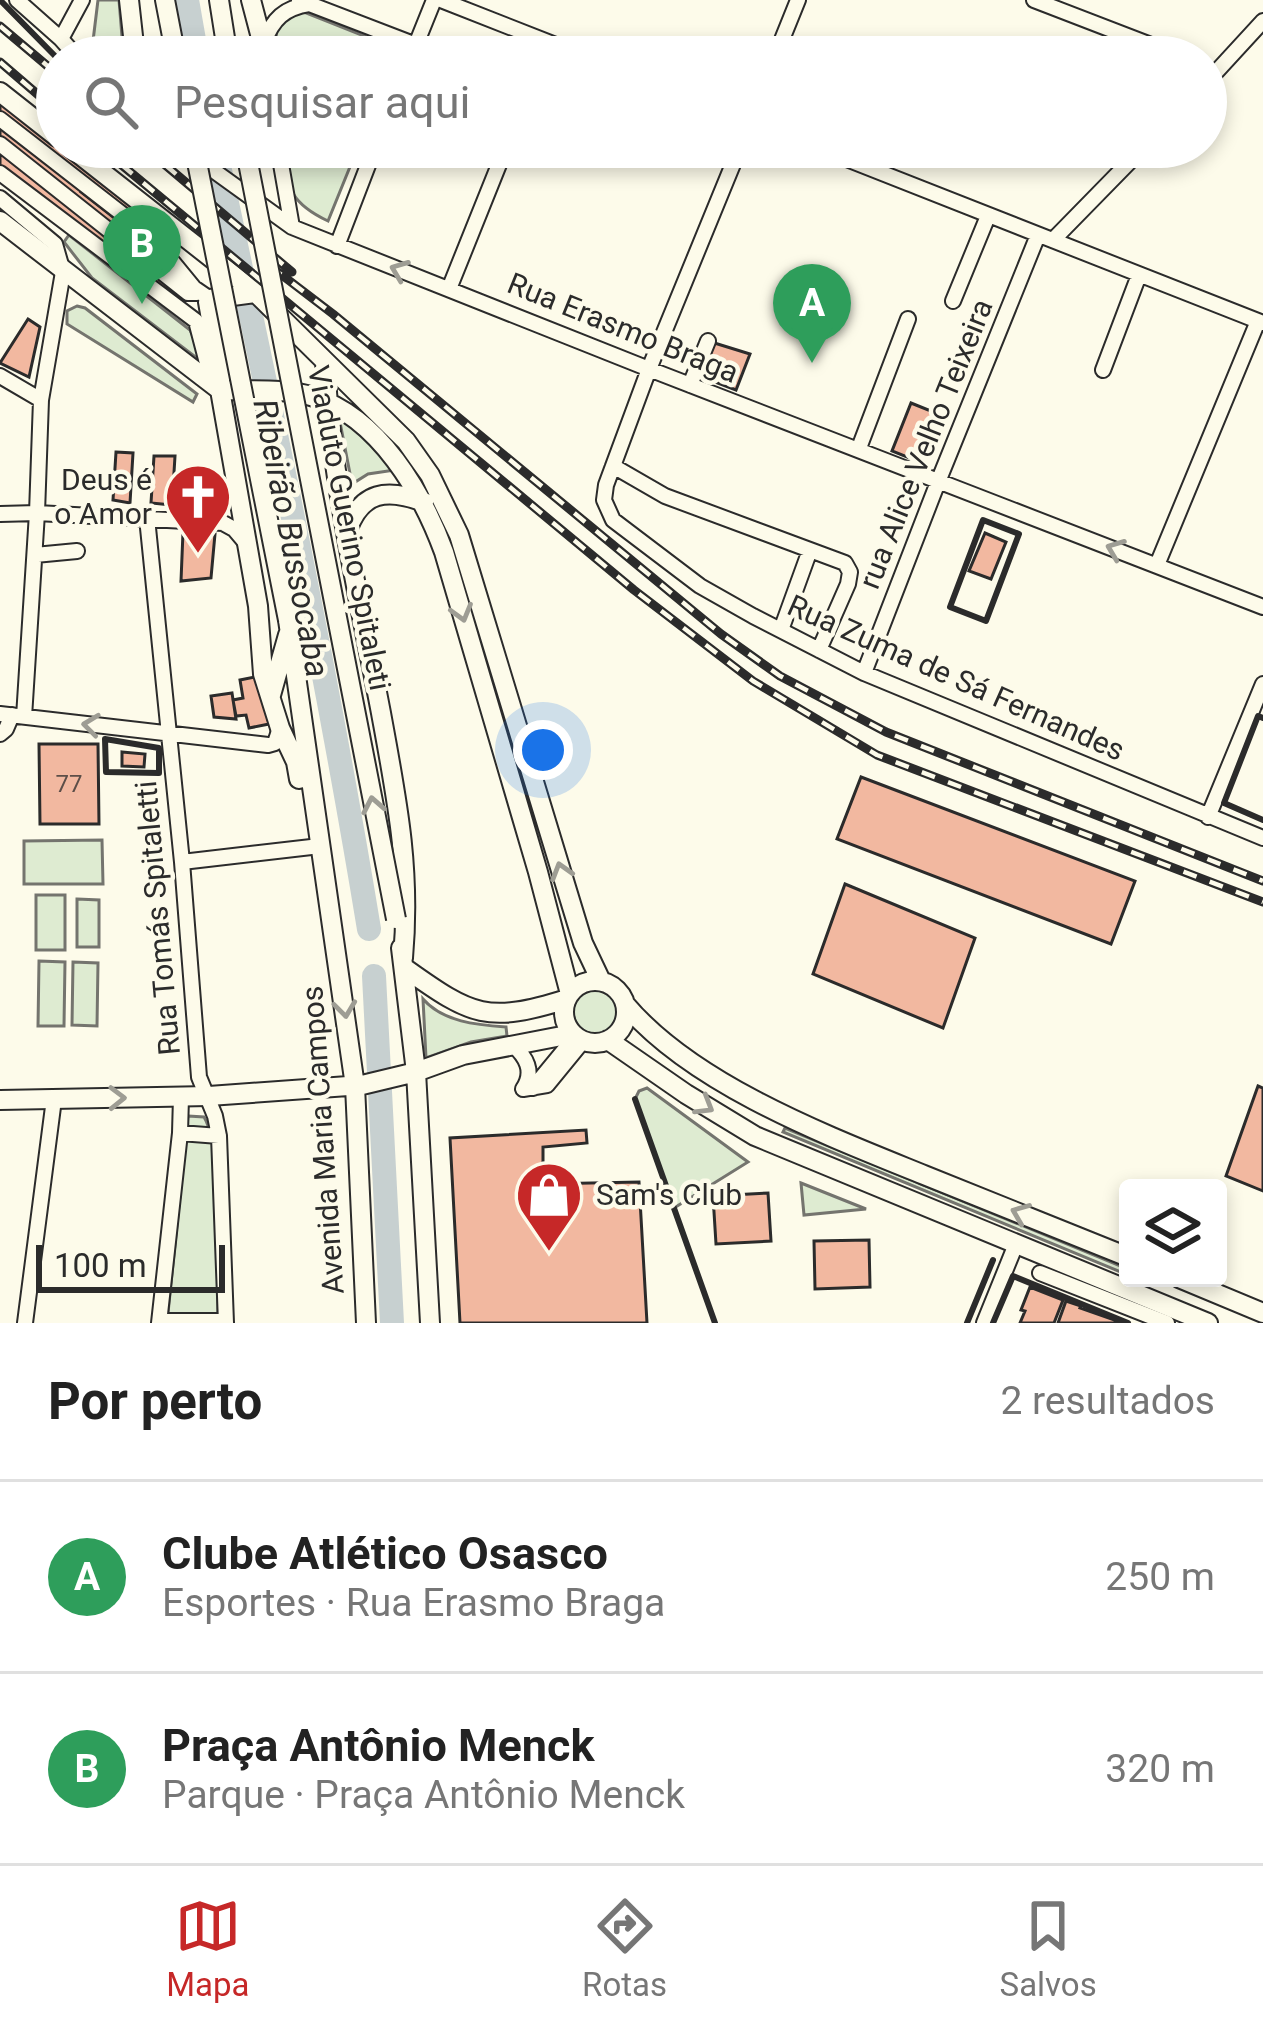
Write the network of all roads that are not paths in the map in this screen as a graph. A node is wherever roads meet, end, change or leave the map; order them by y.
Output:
1 (17, 0) edge
2 (129, 0) edge
3 (165, 0) edge
4 (219, 0) edge
5 (251, 0) edge
6 (437, 0) edge
7 (798, 0) edge
8 (1034, 0) edge
9 (306, 1) edge
10 (78, 2) edge
11 (1263, 21) edge
12 (58, 36) edge
13 (62, 36) edge
14 (130, 36) edge
15 (172, 36) edge
16 (225, 36) edge
17 (261, 36) edge
18 (268, 36) edge
19 (381, 36) edge
20 (420, 36) edge
21 (516, 36) edge
22 (783, 36) edge
23 (1127, 36) edge
24 (1227, 54) edge
25 (0, 92) edge
26 (0, 119) edge
27 (36, 120) edge
28 (0, 144) edge
29 (36, 147) edge
30 (63, 168) edge
31 (96, 168) edge
32 (198, 168) edge
33 (209, 168) edge
34 (249, 168) edge
35 (282, 168) edge
36 (367, 168) edge
37 (498, 168) edge
38 (731, 168) edge
39 (868, 168) edge
40 (1121, 168) edge
41 (0, 173) edge
42 (0, 198) edge
43 (988, 216) junction
44 (0, 221) edge
45 (292, 227) junction
46 (1045, 237) junction
47 (337, 246) junction
48 (63, 272) junction
49 (1139, 275) junction
50 (449, 289) junction
51 (248, 291) junction
52 (206, 296) junction
53 (953, 301) dead end
54 (908, 320) dead end
55 (1260, 322) edge
56 (708, 341) dead end
57 (324, 360) junction
58 (649, 369) junction
59 (1102, 370) dead end
60 (0, 376) edge
61 (690, 385) junction
62 (220, 390) junction
63 (270, 392) junction
64 (41, 400) junction
65 (327, 402) junction
66 (859, 448) junction
67 (613, 466) junction
68 (938, 482) junction
69 (241, 497) junction
70 (424, 502) junction
71 (38, 513) junction
72 (0, 514) edge
73 (147, 518) junction
74 (223, 523) junction
75 (346, 531) junction
76 (249, 546) junction
77 (77, 550) dead end
78 (810, 550) junction
79 (34, 555) junction
80 (1157, 565) junction
81 (1263, 607) edge
82 (289, 625) junction
83 (781, 630) junction
84 (818, 650) junction
85 (864, 673) junction
86 (1263, 684) edge
87 (270, 698) junction
88 (12, 716) edge
89 (280, 728) junction
90 (0, 734) edge
91 (169, 734) junction
92 (314, 810) junction
93 (1208, 817) junction
94 (1263, 838) edge
95 (320, 846) junction
96 (182, 862) junction
97 (405, 963) junction
98 (601, 981) junction
99 (568, 997) junction
100 (625, 1004) junction
101 (577, 1037) junction
102 (608, 1040) junction
103 (512, 1044) junction
104 (412, 1073) junction
105 (358, 1086) junction
106 (209, 1096) junction
107 (182, 1097) junction
108 (54, 1099) junction
109 (0, 1100) edge
110 (779, 1113) junction
111 (180, 1133) junction
112 (218, 1136) junction
113 (754, 1136) junction
114 (1016, 1244) junction
115 (1119, 1253) edge
116 (1045, 1266) junction
117 (1201, 1287) edge
118 (1263, 1312) edge
119 (159, 1322) edge
120 (226, 1322) edge
121 (25, 1323) edge
122 (366, 1323) edge
123 (430, 1323) edge
124 (984, 1323) edge
125 (1167, 1323) edge
126 (1208, 1323) edge

1 - 12 street
2 - 14 main road
3 - 15 main road
4 - 16 main road
5 - 17 main road
6 - 20 street
6 - 21 street
7 - 22 street
8 - 23 street
9 - 18 street
9 - 19 street
10 - 13 street
11 - 24 street
25 - 27 main road
26 - 29 street
28 - 52 street
30 - 52 street
31 - 51 main road
32 - 82 main road, Avenida Maria Campos, bridge
33 - 45 street, Rua Erasmo Braga
97 -> 34 main road, Viaduto Guerino Spitaleti, bridge
35 - 45 street
36 - 47 street
37 - 50 street
38 - 58 street
39 - 43 street
40 - 46 street
41 - 62 street
42 - 48 street
43 - 46 street
43 - 53 street
44 - 48 main road
45 - 47 street, Rua Erasmo Braga
46 - 49 street
46 - 68 street, rua Alice Velho Teixeira
50 -> 47 street, Rua Erasmo Braga
48 - 62 main road
48 - 64 street
49 - 55 street
49 - 59 street
50 - 58 street, Rua Erasmo Braga
51 - 52 main road
51 - 57 main road
52 - 62 main road, Avenida Maria Campos
54 - 66 street
55 - 80 street
56 - 61 street
57 - 63 main road
57 - 65 main road
98 -> 57 main road
58 - 61 street, Rua Erasmo Braga
58 - 67 street
60 - 64 street
61 - 66 street, Rua Erasmo Braga
62 - 63 main road
62 - 69 main road, Avenida Maria Campos
63 - 65 main road
64 - 71 street
65 - 70 main road
65 - 75 main road
66 - 68 street, Rua Erasmo Braga
67 - 78 street
67 - 83 street, Rua Zuma de Sá Fernandes
80 -> 68 street, Rua Erasmo Braga
68 - 85 street, rua Alice Velho Teixeira
69 - 74 street
69 - 76 main road, Avenida Maria Campos
70 - 75 main road
70 -> 99 main road
71 - 72 street
71 - 73 street
71 - 79 street
73 - 74 street
73 - 91 street, Rua Tomás Spitaletti
74 - 76 street
75 - 97 main road
76 - 87 main road, Avenida Maria Campos
77 - 79 street
78 - 83 street
78 - 84 street
79 - 88 street
80 - 81 street, Rua Erasmo Braga
82 - 87 main road
82 - 92 main road, Avenida Maria Campos
83 - 84 street, Rua Zuma de Sá Fernandes
84 - 85 street, Rua Zuma de Sá Fernandes
85 - 93 street, Rua Zuma de Sá Fernandes
86 - 93 street
87 - 89 main road, Avenida Maria Campos
88 - 90 street
91 -> 88 street
89 - 91 street
89 - 92 main road, Avenida Maria Campos
91 - 96 street, Rua Tomás Spitaletti
92 - 95 main road, Avenida Maria Campos
93 - 94 street, Rua Zuma de Sá Fernandes
95 - 96 street
95 -> 105 main road, Avenida Maria Campos
96 - 106 street, Rua Tomás Spitaletti
97 - 99 main road
97 - 104 main road
98 - 99 main road
98 - 100 main road
99 - 101 main road
100 - 102 main road
100 - 110 main road
101 - 102 main road
101 - 103 main road
101 - 103 street
102 -> 113 main road
103 - 104 main road
104 - 105 main road
104 - 123 main road
105 - 106 main road
105 - 122 main road, Avenida Maria Campos
106 - 107 main road
106 - 112 street, Rua Tomás Spitaletti
108 -> 107 main road
107 - 111 street
108 - 109 main road
108 - 121 street
110 - 113 street
115 -> 110 main road
111 - 112 street
111 - 119 street
112 - 120 street, Rua Tomás Spitaletti
113 - 114 main road
114 - 116 main road
114 - 124 street
116 - 125 street
116 - 126 main road
117 - 118 main road
119 - 120 street

